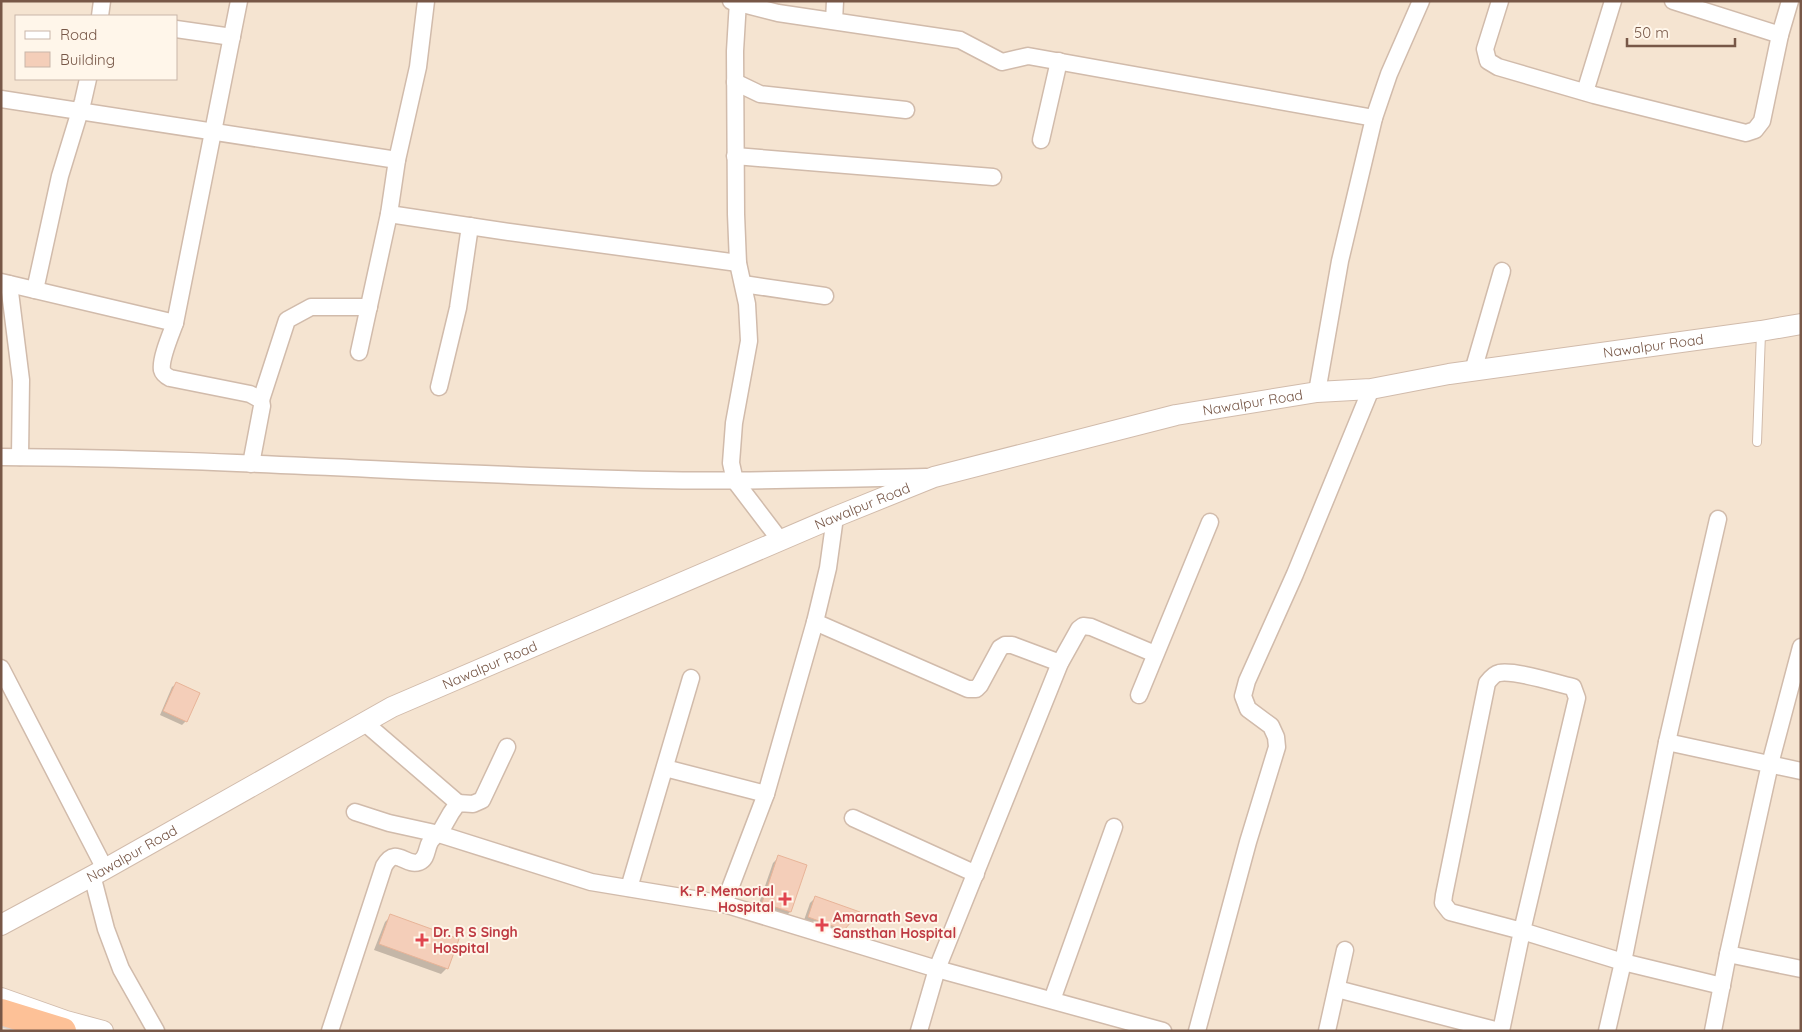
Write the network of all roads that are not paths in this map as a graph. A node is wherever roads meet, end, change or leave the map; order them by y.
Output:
1 (102, 1) edge
2 (239, 1) edge
3 (426, 1) edge
4 (835, 1) edge
5 (1421, 1) edge
6 (1500, 1) edge
7 (1613, 1) edge
8 (1673, 1) edge
9 (1790, 1) edge
10 (736, 2) edge
11 (1690, 4) edge
12 (100, 15) edge
13 (834, 21) junction
14 (178, 29) edge
15 (1780, 35) junction
16 (232, 37) junction
17 (1059, 62) junction
18 (88, 80) edge
19 (735, 82) junction
20 (1586, 92) junction
21 (1, 99) edge
22 (906, 110) dead end
23 (79, 111) junction
24 (1374, 118) junction
25 (214, 132) junction
26 (1041, 140) dead end
27 (735, 156) junction
28 (397, 160) junction
29 (994, 177) dead end
30 (388, 214) junction
31 (470, 226) junction
32 (738, 263) junction
33 (1502, 271) dead end
34 (5, 283) edge
35 (743, 284) junction
36 (36, 290) junction
37 (825, 296) dead end
38 (369, 307) junction
39 (175, 323) junction
40 (1801, 324) edge
41 (1761, 331) junction
42 (359, 352) dead end
43 (1472, 371) junction
44 (439, 386) dead end
45 (1371, 389) junction
46 (1317, 392) junction
47 (261, 400) junction
48 (1757, 442) dead end
49 (1, 457) edge
50 (20, 457) junction
51 (252, 464) junction
52 (934, 477) junction
53 (734, 481) junction
54 (835, 517) junction
55 (1718, 519) dead end
56 (1210, 522) dead end
57 (780, 540) junction
58 (815, 622) junction
59 (1801, 647) edge
60 (1155, 654) junction
61 (1060, 663) junction
62 (1, 668) edge
63 (692, 678) dead end
64 (1139, 695) dead end
65 (366, 723) junction
66 (1667, 742) junction
67 (507, 747) dead end
68 (1770, 764) junction
69 (665, 768) junction
70 (1801, 771) edge
71 (766, 794) junction
72 (458, 803) junction
73 (355, 812) dead end
74 (853, 818) dead end
75 (1114, 826) dead end
76 (439, 834) junction
77 (99, 872) junction
78 (976, 874) junction
79 (629, 888) junction
80 (724, 904) junction
81 (1, 925) edge
82 (1522, 931) junction
83 (1345, 950) dead end
84 (1728, 954) junction
85 (1623, 962) junction
86 (937, 969) junction
87 (1801, 969) edge
88 (1722, 986) junction
89 (1337, 989) junction
90 (1, 998) edge
91 (1052, 1000) junction
92 (1, 1012) edge
93 (63, 1031) edge
94 (102, 1031) edge
95 (156, 1031) edge
96 (330, 1031) edge
97 (919, 1031) edge
98 (1163, 1031) edge
99 (1197, 1031) edge
100 (1327, 1031) edge
101 (1500, 1031) edge
102 (1607, 1031) edge
103 (1713, 1031) edge

1 - 12 street
2 - 16 street
3 - 28 street
4 - 13 street
5 - 24 street
6 - 20 street
7 - 20 street
8 - 11 street
9 - 15 street
10 - 13 street
10 - 19 street
11 - 15 street
13 - 17 street
14 - 16 street
15 - 20 street
16 - 25 street
17 - 24 street
17 - 26 street
18 - 23 street
19 - 22 street
19 - 27 street
21 - 23 street
23 - 25 street
23 - 36 street
24 - 46 street
25 - 28 street
25 - 39 street
27 - 29 street
27 - 32 street
28 - 30 street
30 - 31 street
30 - 38 street
31 - 32 street
31 - 44 street
32 - 35 street
33 - 43 street
34 - 36 street
34 - 50 street
35 - 37 street
35 - 53 street
36 - 39 street
38 - 42 street
38 - 47 street
39 - 47 street
40 - 41 street, Nawalpur Road
41 - 43 street, Nawalpur Road
41 - 48 lane
43 - 45 street, Nawalpur Road
45 - 46 street, Nawalpur Road
45 - 99 street
46 - 52 street, Nawalpur Road
47 - 51 street
49 - 50 street
50 - 51 street
51 - 53 street
52 - 53 street
52 - 54 street, Nawalpur Road
53 - 57 street
54 - 57 street, Nawalpur Road
54 - 58 street
55 - 66 street
56 - 60 street
57 - 65 street, Nawalpur Road
58 - 61 street
58 - 71 street
59 - 68 street
60 - 61 street
60 - 64 street
61 - 78 street
62 - 77 street
63 - 69 street
65 - 72 street
65 - 77 street, Nawalpur Road
66 - 68 street
66 - 85 street
67 - 72 street
68 - 70 street
68 - 84 street
69 - 71 street
69 - 79 street
71 - 80 street
72 - 76 street
73 - 76 street
74 - 78 street
75 - 91 street
76 - 79 street
76 - 96 street
77 - 81 street, Nawalpur Road
77 - 95 street
78 - 86 street
79 - 80 street
80 - 86 street
82 - 82 street
82 - 85 street
82 - 101 street
83 - 89 street
84 - 87 street
84 - 88 street
85 - 88 street
85 - 102 street
86 - 91 street
86 - 97 street
88 - 103 street
89 - 100 street
89 - 101 street
90 - 94 street
91 - 98 street
92 - 93 highway

